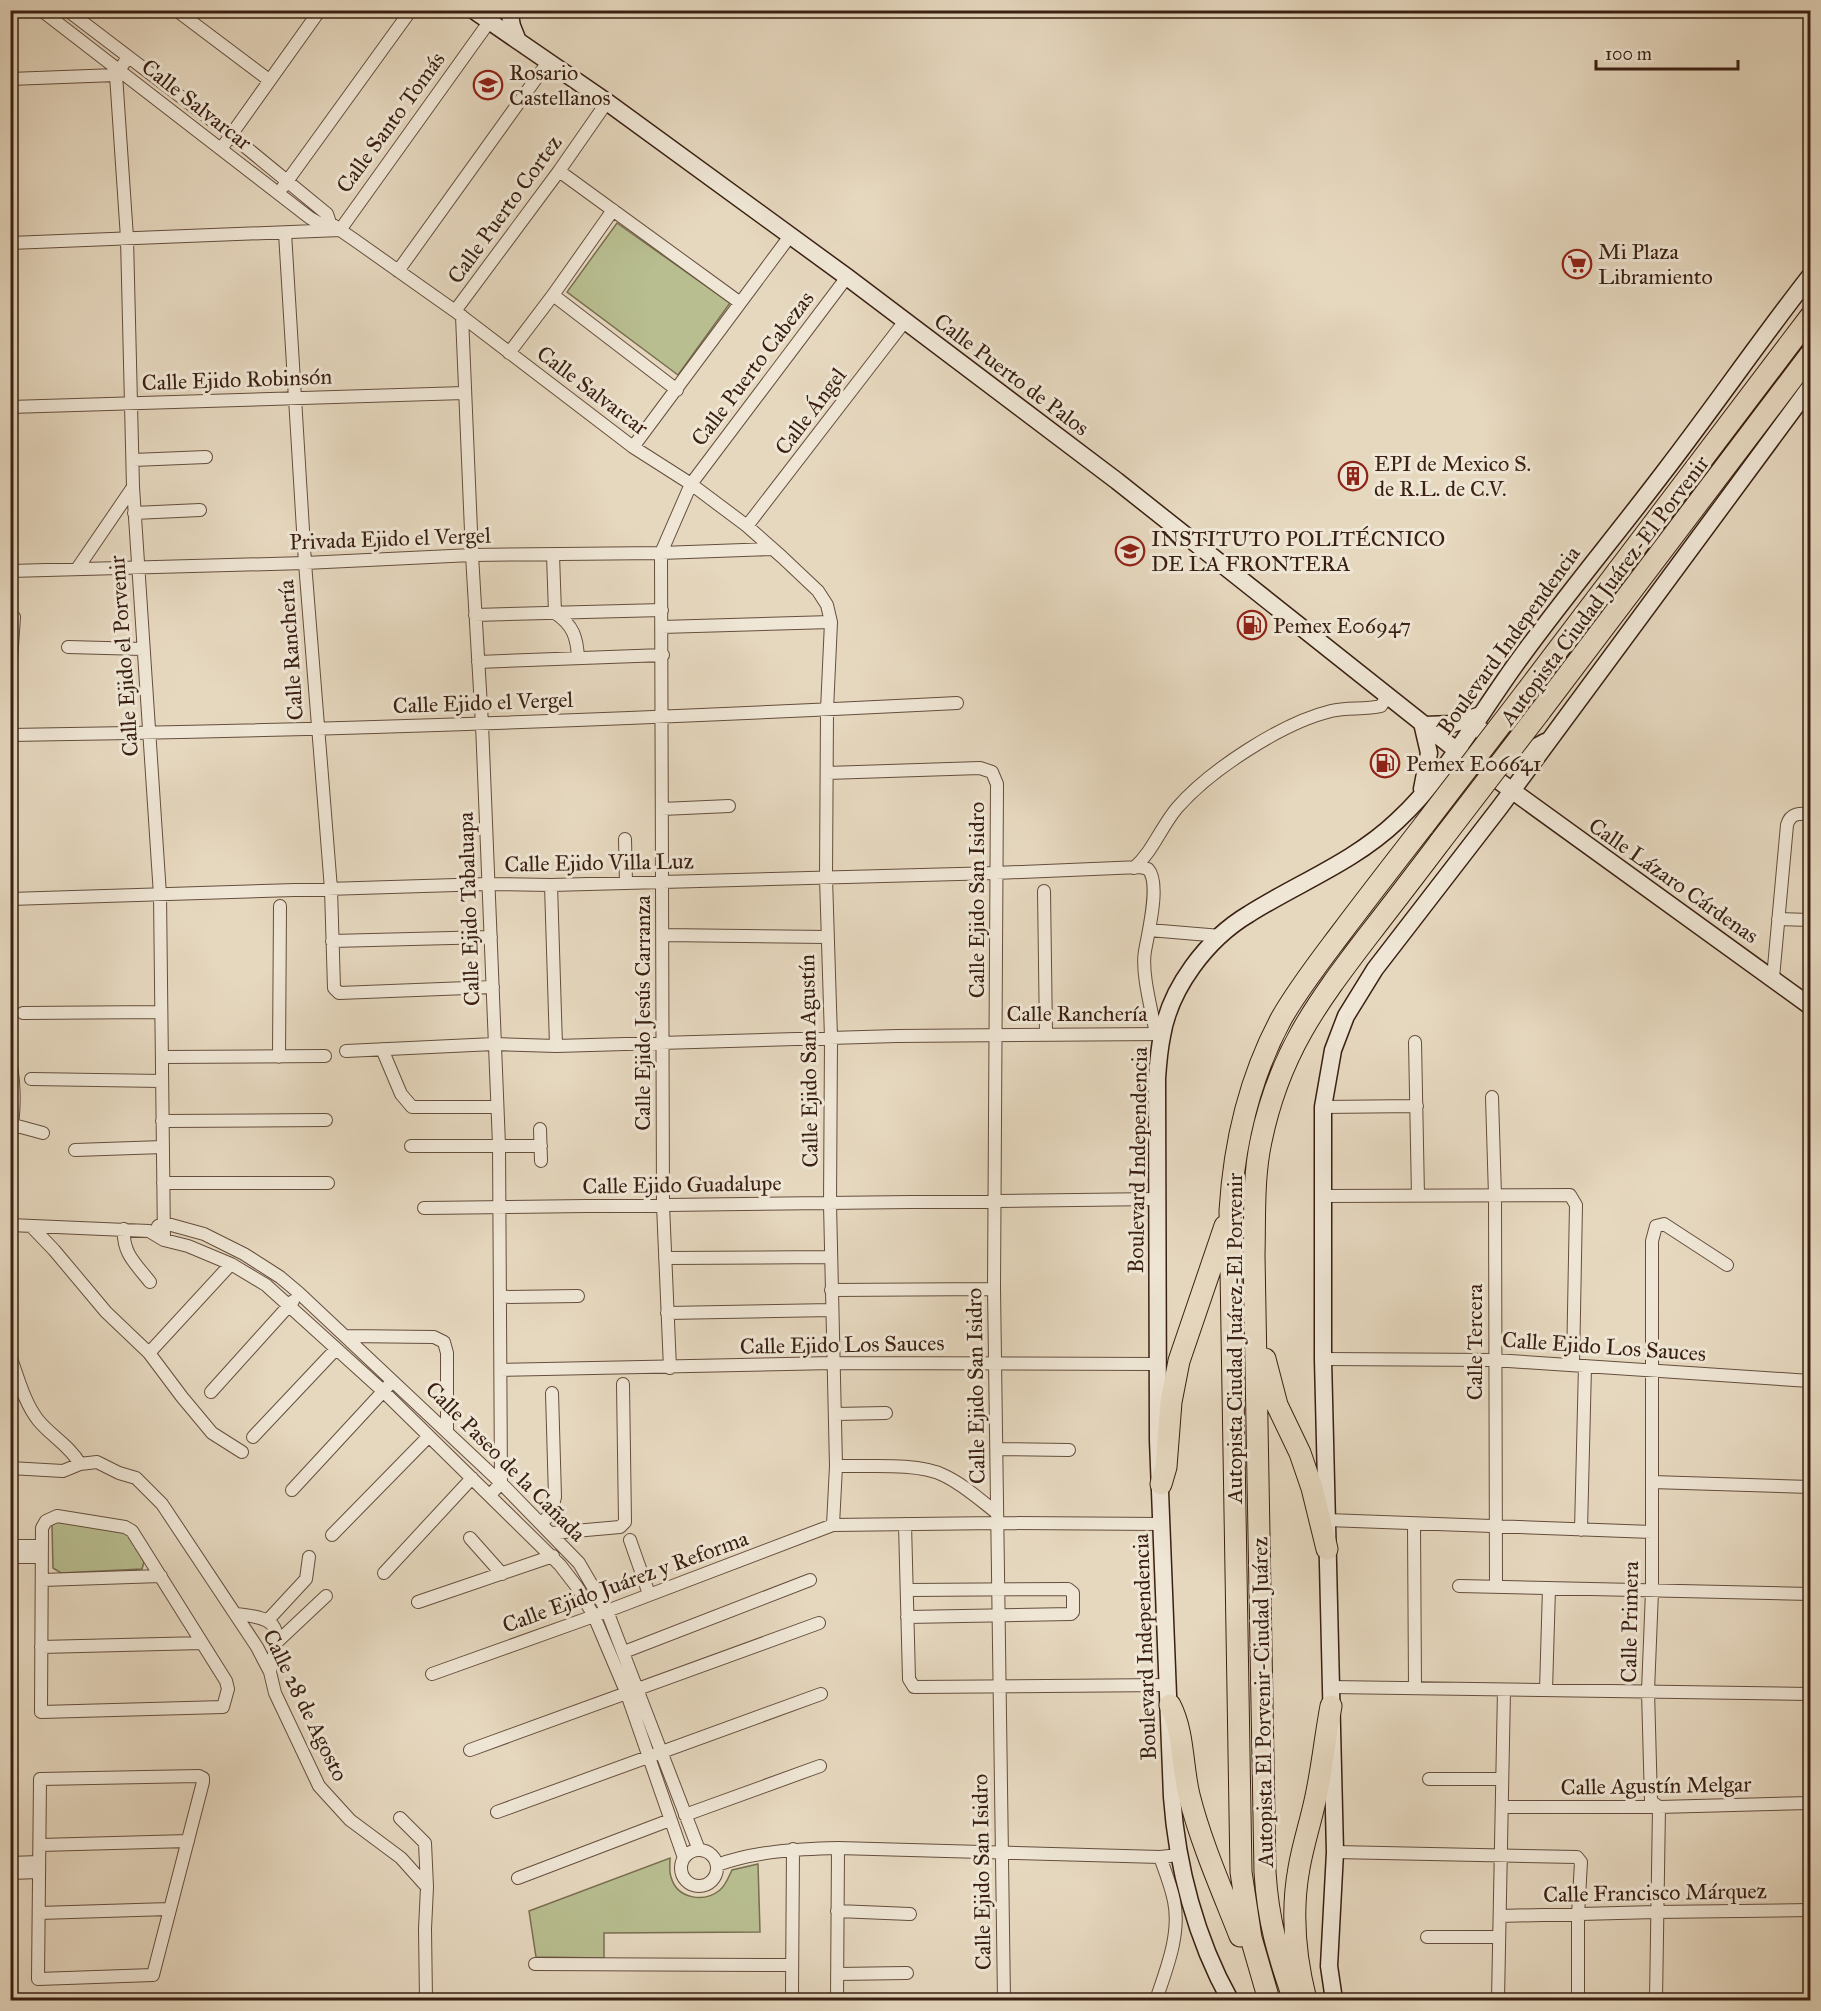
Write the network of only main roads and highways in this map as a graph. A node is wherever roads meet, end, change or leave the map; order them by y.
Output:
1 (473, 10) edge
2 (509, 10) edge
3 (494, 16) edge
4 (518, 41) junction
5 (1810, 276) edge
6 (1810, 317) edge
7 (1810, 355) edge
8 (1810, 387) edge
9 (1482, 714) junction
10 (1424, 724) junction
11 (1551, 738) junction
12 (1456, 750) junction
13 (1511, 791) junction
14 (1423, 793) junction
15 (1470, 845) junction
16 (1810, 1006) edge
17 (1230, 1211) junction
18 (1256, 1301) junction
19 (1161, 1484) junction
20 (1327, 1549) junction
21 (1169, 1695) junction
22 (1331, 1697) junction
23 (1265, 1991) edge
24 (1230, 2001) edge
25 (1294, 2001) edge
26 (1306, 2001) edge
27 (1334, 2001) edge

1 - 3 main road, Calle Puerto de Palos
2 - 4 main road
3 - 4 main road, Calle Puerto de Palos
4 - 10 main road, Calle Puerto de Palos
5 - 9 main road, Boulevard Independencia
6 - 17 highway, Autopista Ciudad Juárez-El Porvenir, bridge
7 - 18 highway, Autopista El Porvenir-Ciudad Juárez, bridge
8 - 11 main road
9 - 10 main road
9 - 11 main road
9 - 12 main road, Boulevard Independencia
10 - 12 main road, Calle Puerto de Palos
10 - 14 main road
11 - 13 main road
12 - 13 main road, Calle Puerto de Palos
12 - 14 main road, Boulevard Independencia
13 - 15 main road
13 - 16 main road, Calle Lázaro Cárdenas
14 - 15 main road
14 - 19 main road, Boulevard Independencia
15 - 20 main road
17 - 19 highway
17 - 23 highway, Autopista Ciudad Juárez-El Porvenir
18 - 20 highway
18 - 25 highway, Autopista El Porvenir-Ciudad Juárez
19 - 21 main road, Boulevard Independencia
20 - 22 main road
21 - 23 highway
21 - 24 main road, Boulevard Independencia
22 - 26 highway
22 - 27 main road

